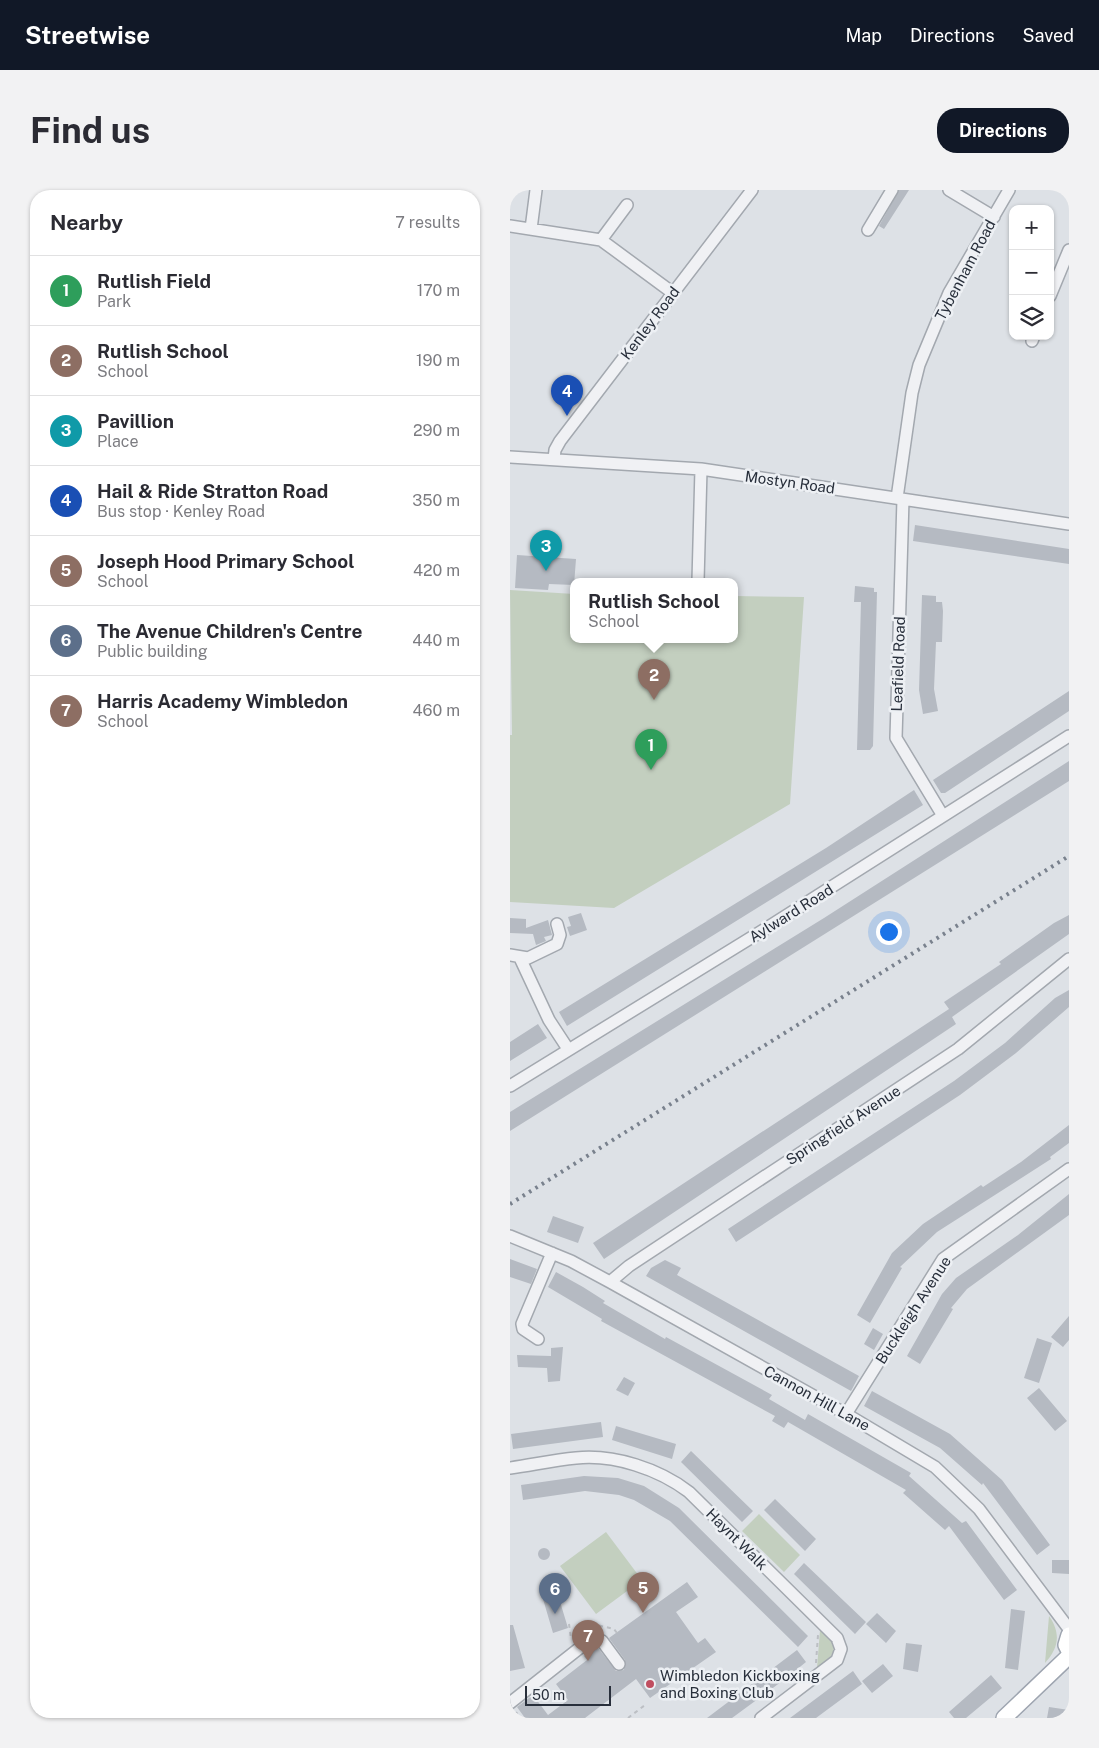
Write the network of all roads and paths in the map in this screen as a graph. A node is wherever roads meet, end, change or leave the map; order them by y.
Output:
1 (536, 190) edge
2 (752, 190) edge
3 (892, 190) edge
4 (949, 190) edge
5 (1009, 190) edge
6 (628, 205) dead end
7 (994, 217) junction
8 (510, 226) edge
9 (531, 229) junction
10 (868, 230) dead end
11 (601, 240) junction
12 (1069, 250) edge
13 (673, 293) junction
14 (1050, 295) edge
15 (510, 457) edge
16 (554, 459) junction
17 (700, 469) junction
18 (900, 498) junction
19 (1069, 524) edge
20 (698, 578) edge
21 (1069, 736) edge
22 (944, 816) junction
23 (557, 924) dead end
24 (515, 957) edge
25 (1069, 959) edge
26 (568, 1050) junction
27 (510, 1086) edge
28 (1069, 1169) edge
29 (510, 1236) edge
30 (552, 1253) junction
31 (610, 1282) junction
32 (538, 1339) dead end
33 (846, 1414) junction
34 (510, 1468) edge
35 (820, 1622) junction
36 (569, 1624) dead end
37 (1069, 1628) edge
38 (1069, 1635) edge
39 (572, 1641) dead end
40 (1069, 1652) edge
41 (1069, 1656) edge
42 (619, 1664) dead end
43 (814, 1677) junction
44 (510, 1703) edge
45 (645, 1705) dead end
46 (765, 1717) edge
47 (628, 1718) edge
48 (1004, 1718) edge

1 - 9 street
2 - 13 street, Kenley Road
3 - 10 street
4 - 7 street
5 - 7 street, Tybenham Road
6 - 11 street
7 - 18 street, Tybenham Road
8 - 9 street
9 - 11 street
11 - 13 street
12 - 14 street
13 - 16 street, Kenley Road
15 - 16 street, Mostyn Road
16 - 17 street, Mostyn Road
17 - 18 street, Mostyn Road
17 - 20 street
18 - 19 street, Mostyn Road
18 - 22 street, Leafield Road
21 - 22 street, Aylward Road
22 - 26 street, Aylward Road
23 - 24 street
24 - 26 street
25 - 31 street, Springfield Avenue
26 - 27 street, Aylward Road
28 - 33 street, Buckleigh Avenue
29 - 30 street, Cannon Hill Lane
30 - 31 street, Cannon Hill Lane
30 - 32 street
31 - 33 street, Cannon Hill Lane
33 - 37 street, Cannon Hill Lane
34 - 35 street, Haynt Walk
35 - 43 path
35 - 43 street, Haynt Walk
36 - 39 path
38 - 40 main road
41 - 48 main road
42 - 44 street
43 - 46 street, Haynt Walk
45 - 47 path

